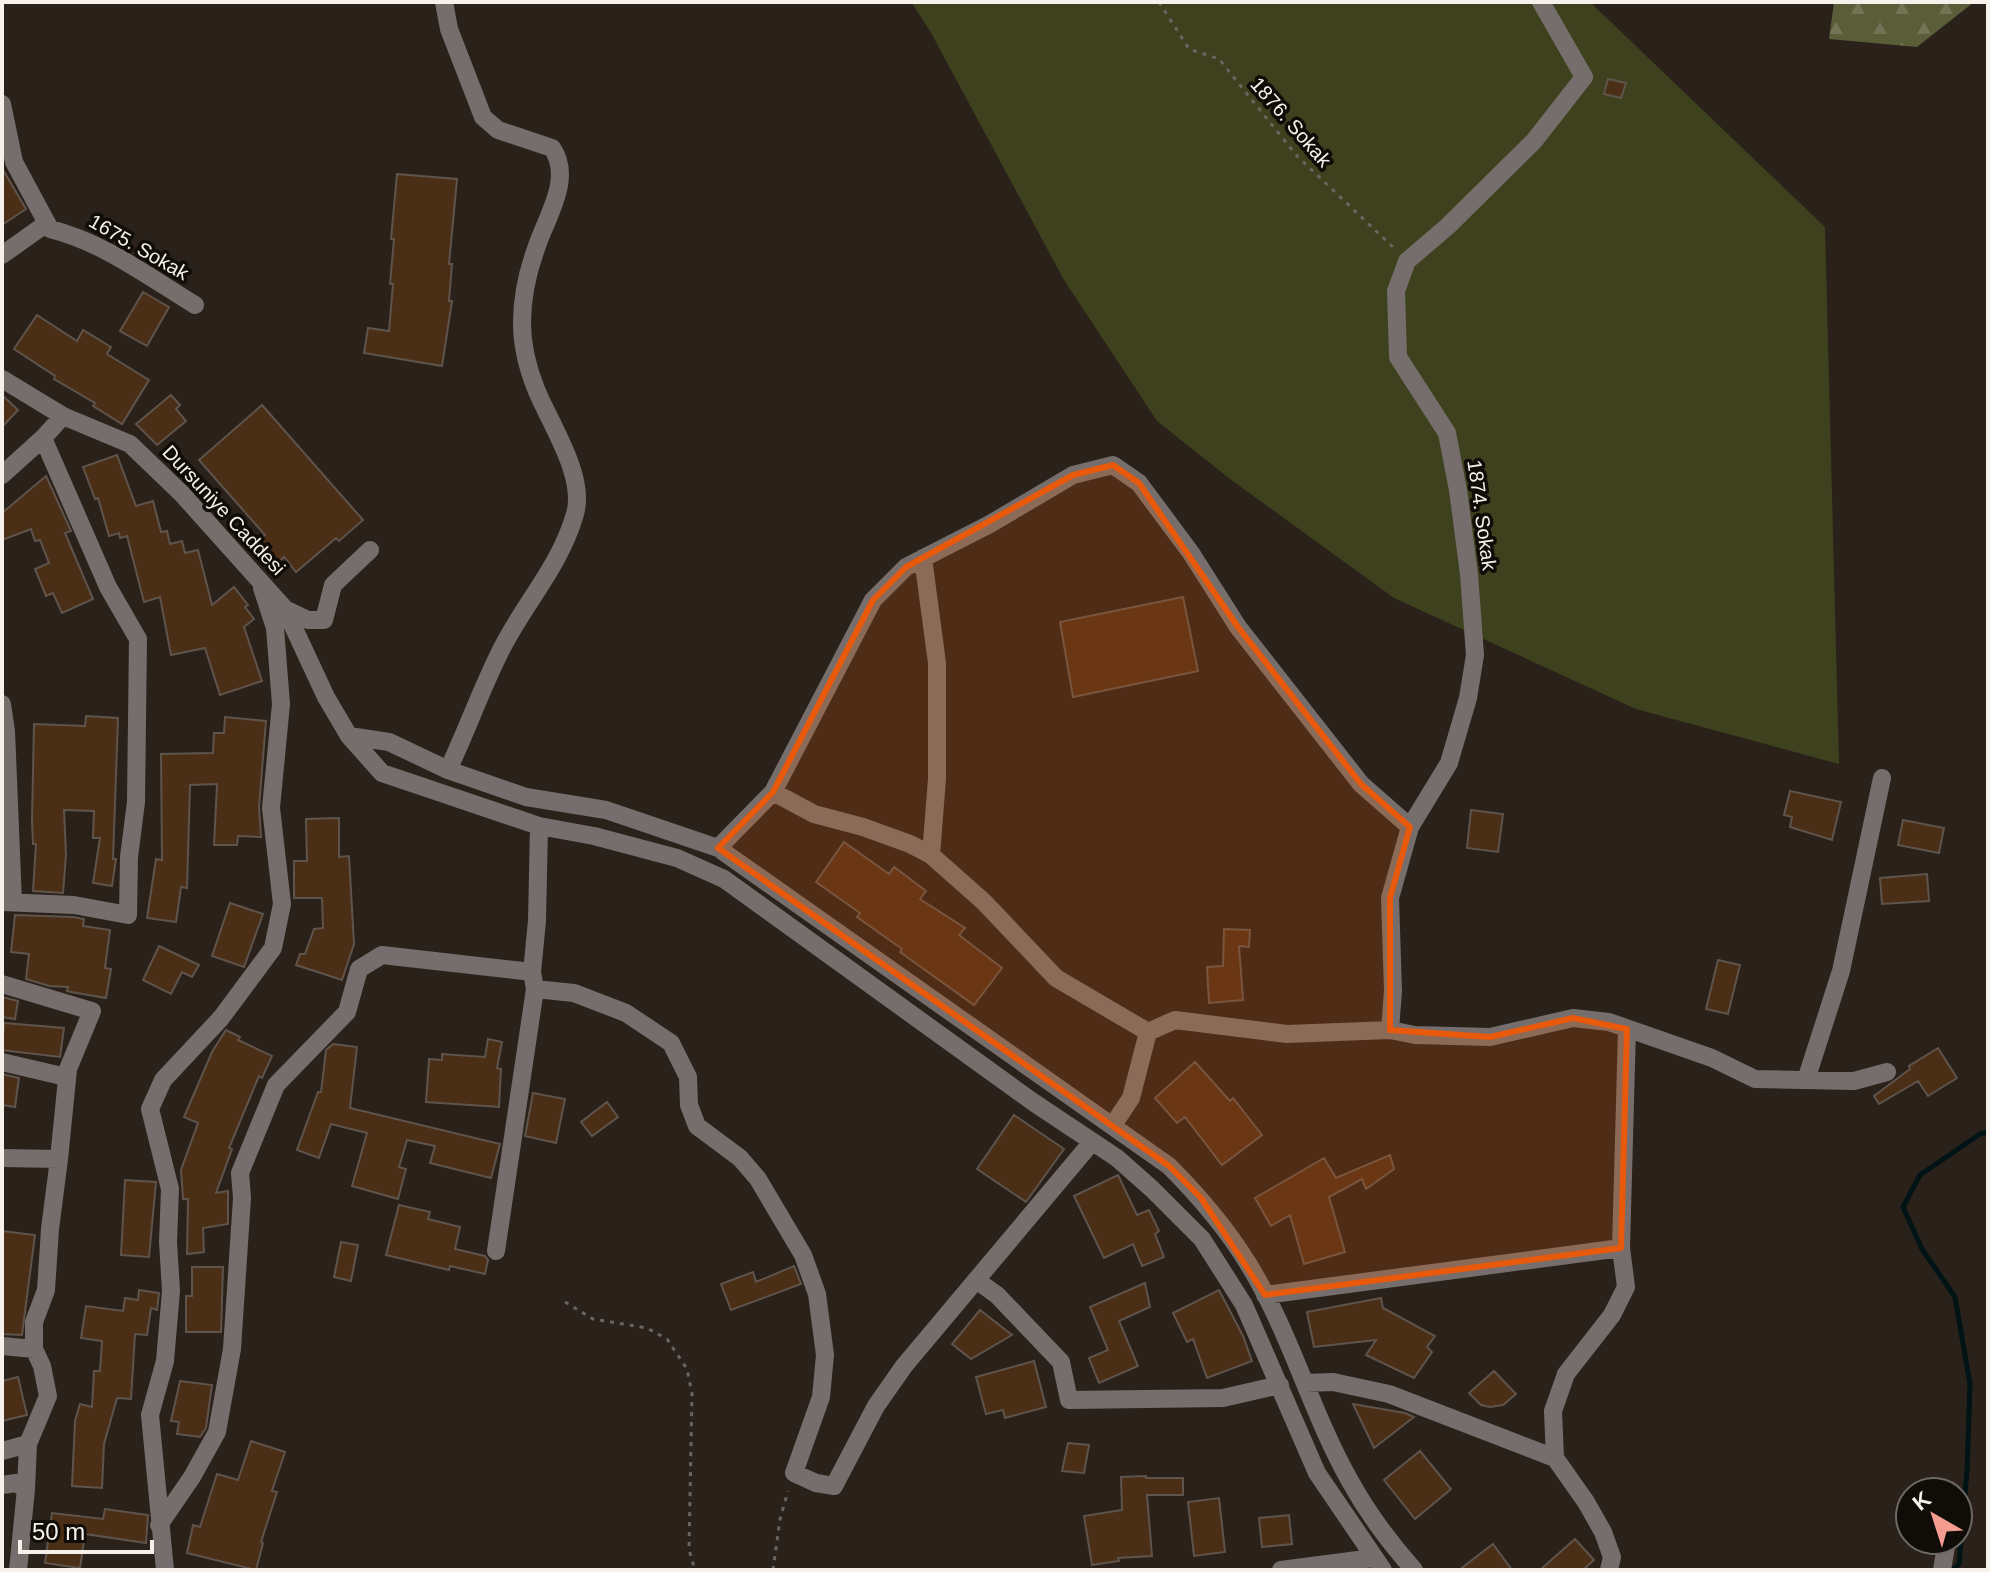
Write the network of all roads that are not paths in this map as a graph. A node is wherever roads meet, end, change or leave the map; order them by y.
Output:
1 (444, 2) edge
2 (1541, 2) edge
3 (2, 104) edge
4 (47, 223) junction
5 (2, 255) edge
6 (195, 305) dead end
7 (2, 379) edge
8 (63, 416) junction
9 (43, 438) junction
10 (2, 475) edge
11 (370, 550) dead end
12 (923, 558) junction
13 (258, 578) junction
14 (285, 609) junction
15 (2, 704) edge
16 (349, 736) junction
17 (448, 770) junction
18 (1882, 778) dead end
19 (773, 792) junction
20 (539, 826) junction
21 (1410, 827) junction
22 (718, 848) junction
23 (931, 855) junction
24 (7, 902) edge
25 (534, 980) junction
26 (2, 984) edge
27 (1627, 1029) junction
28 (1390, 1030) junction
29 (1148, 1032) junction
30 (2, 1062) edge
31 (1887, 1072) dead end
32 (66, 1077) junction
33 (1806, 1080) junction
34 (1113, 1125) junction
35 (1092, 1142) junction
36 (2, 1158) edge
37 (59, 1159) junction
38 (1621, 1248) junction
39 (496, 1251) dead end
40 (976, 1280) junction
41 (1265, 1295) junction
42 (2, 1346) edge
43 (34, 1349) junction
44 (1305, 1383) junction
45 (1280, 1385) junction
46 (28, 1444) junction
47 (2, 1451) edge
48 (1555, 1458) junction
49 (2, 1485) edge
50 (26, 1489) junction
51 (159, 1525) junction
52 (1378, 1564) edge
53 (18, 1570) edge
54 (165, 1570) edge
55 (1281, 1570) edge
56 (1414, 1570) edge
57 (1609, 1570) edge

1 - 17 street
2 - 21 street, 1874. Sokak
3 - 4 street
4 - 5 street
4 - 6 street, 1675. Sokak
7 - 8 street, Dursuniye Caddesi
8 - 9 street
8 - 13 street, Dursuniye Caddesi
9 - 10 street
9 - 24 street
11 - 14 street
12 - 19 street
12 - 21 street
12 - 23 street
13 - 14 street, Dursuniye Caddesi
13 - 51 street
14 - 16 street, Dursuniye Caddesi
15 - 24 street
16 - 17 street
16 - 20 street, Dursuniye Caddesi
17 - 22 street
18 - 33 street
19 - 22 street
19 - 23 street
20 - 25 street
20 - 35 street, Dursuniye Caddesi
21 - 28 street, 1874. Sokak
22 - 34 street
23 - 29 street
25 - 39 street
25 - 40 street
25 - 51 street
26 - 32 street
27 - 28 street
27 - 33 street
27 - 38 street
28 - 29 street
29 - 34 street
30 - 32 street
31 - 33 street
32 - 37 street
34 - 41 street
35 - 40 street
35 - 45 street, Dursuniye Caddesi
36 - 37 street
37 - 43 street
38 - 41 street
38 - 48 street
40 - 45 street
41 - 44 street
42 - 43 street
43 - 46 street
44 - 48 street
44 - 56 street
45 - 52 street, Dursuniye Caddesi
46 - 47 street
46 - 50 street
48 - 57 street
49 - 50 street
50 - 53 street
51 - 54 street
52 - 55 street

